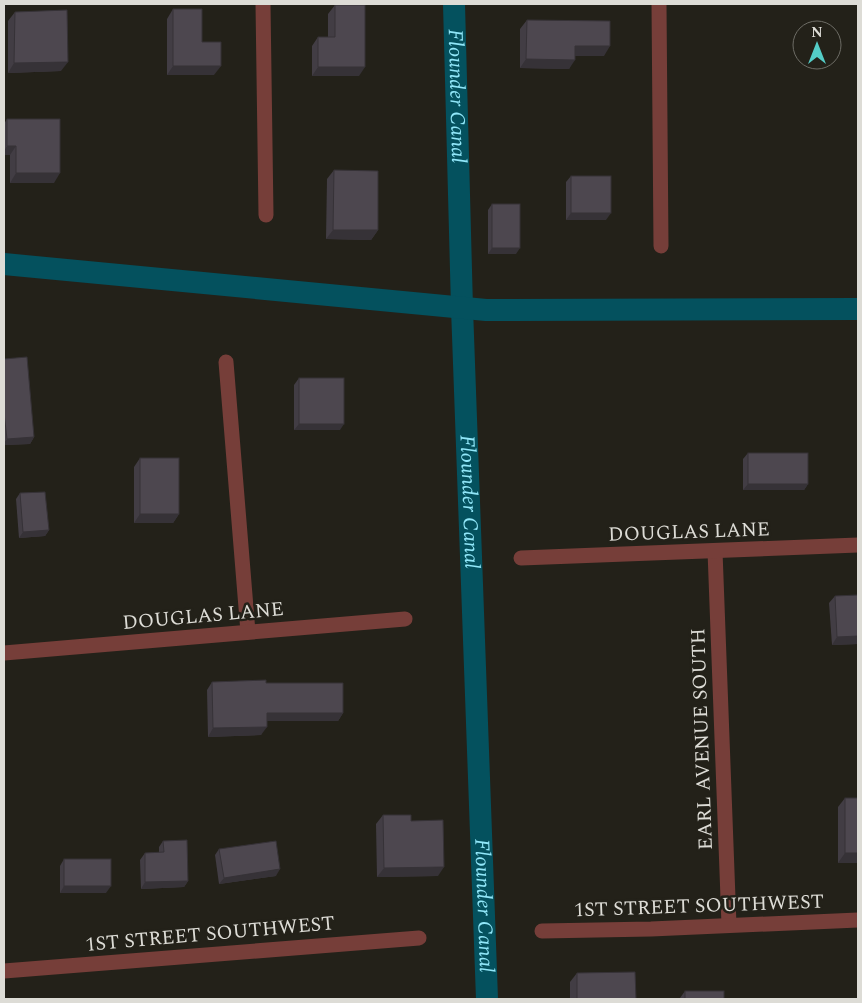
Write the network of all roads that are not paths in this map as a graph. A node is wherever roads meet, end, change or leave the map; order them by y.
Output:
1 (263, 4) edge
2 (659, 4) edge
3 (266, 215) dead end
4 (661, 246) dead end
5 (226, 362) dead end
6 (858, 545) edge
7 (716, 551) junction
8 (521, 558) dead end
9 (405, 618) dead end
10 (248, 632) junction
11 (4, 653) edge
12 (858, 920) edge
13 (729, 925) junction
14 (542, 931) dead end
15 (419, 938) dead end
16 (4, 971) edge

1 - 3 street
2 - 4 street
5 - 10 street
6 - 7 street, DOUGLAS LANE
7 - 8 street, DOUGLAS LANE
7 - 13 street, EARL AVENUE SOUTH
9 - 10 street, DOUGLAS LANE
10 - 11 street, DOUGLAS LANE
12 - 13 street, 1ST STREET SOUTHWEST
13 - 14 street, 1ST STREET SOUTHWEST
15 - 16 street, 1ST STREET SOUTHWEST

